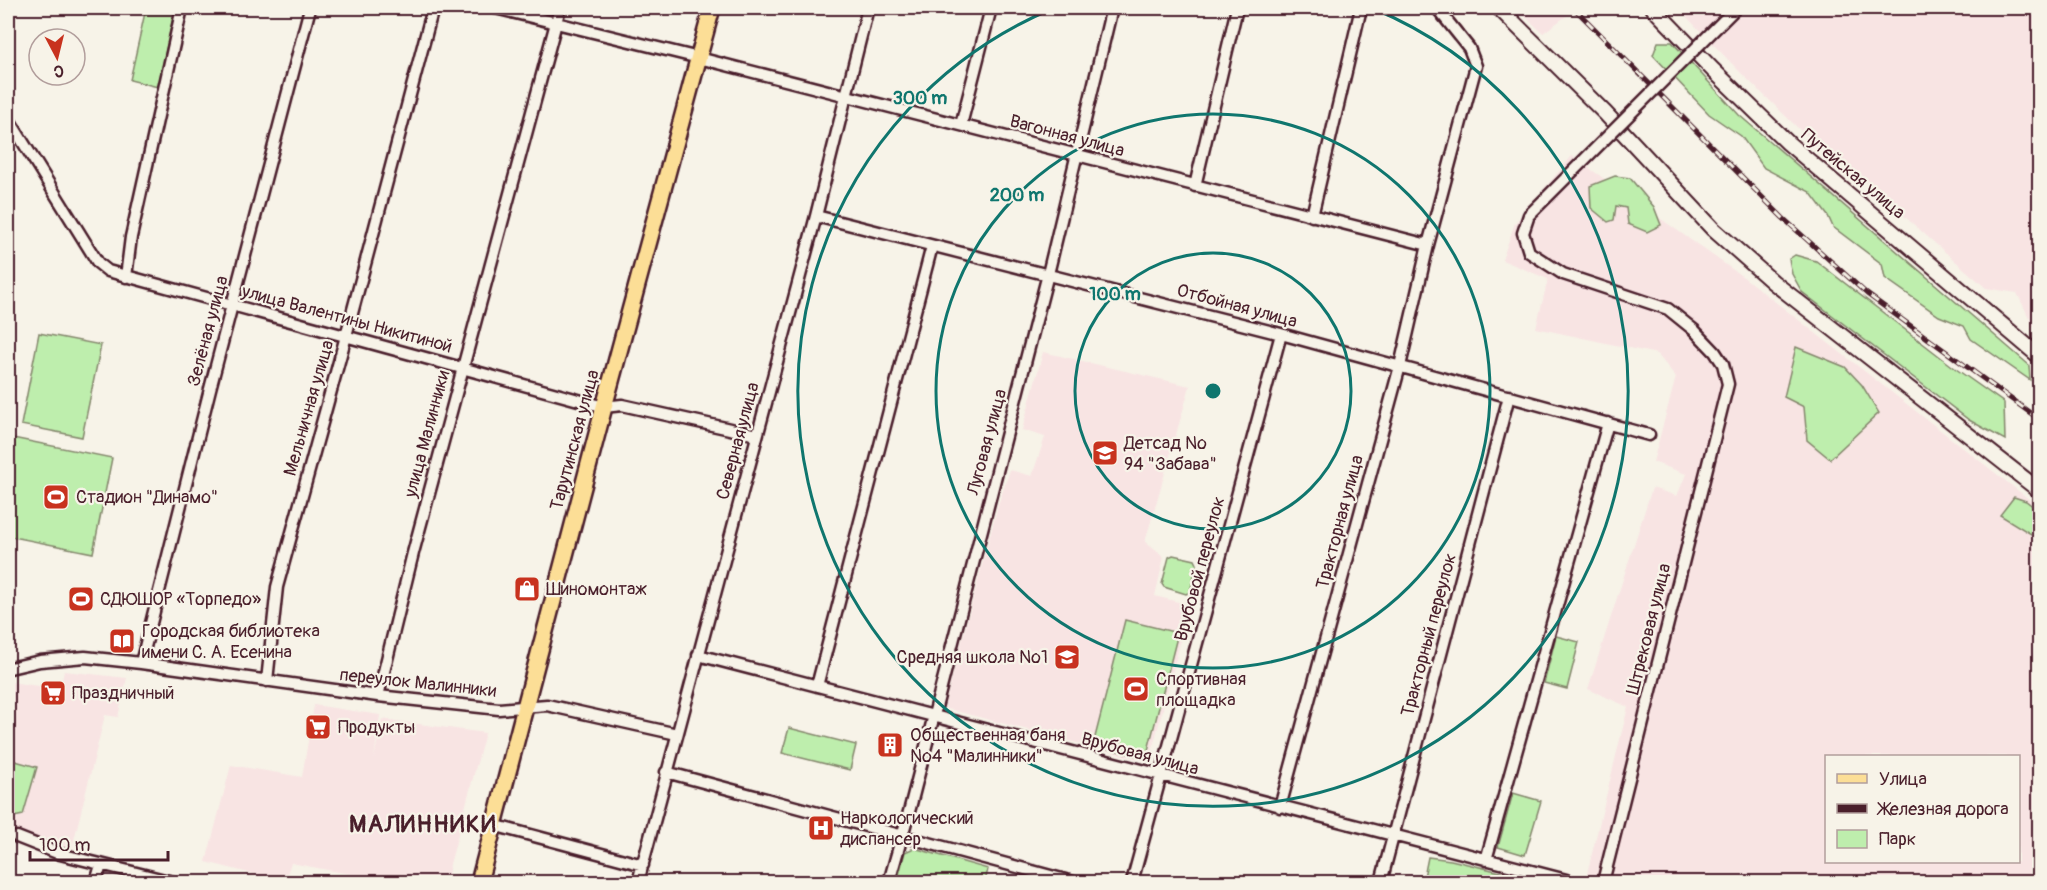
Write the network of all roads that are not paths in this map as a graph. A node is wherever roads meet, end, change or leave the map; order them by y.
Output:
1 (182, 8) edge
2 (310, 8) edge
3 (433, 8) edge
4 (495, 8) edge
5 (560, 8) edge
6 (712, 8) edge
7 (868, 8) edge
8 (991, 8) edge
9 (1112, 8) edge
10 (1237, 8) edge
11 (1361, 8) edge
12 (1437, 8) edge
13 (1499, 8) edge
14 (1653, 8) edge
15 (1736, 8) edge
16 (556, 22) junction
17 (699, 57) junction
18 (845, 96) junction
19 (8, 118) edge
20 (961, 125) junction
21 (1077, 155) junction
22 (1195, 186) junction
23 (816, 216) junction
24 (1312, 216) junction
25 (1428, 245) junction
26 (932, 246) junction
27 (1048, 274) junction
28 (126, 277) junction
29 (232, 306) junction
30 (1281, 334) junction
31 (346, 336) junction
32 (2040, 357) edge
33 (1400, 366) junction
34 (462, 367) junction
35 (1509, 396) junction
36 (604, 407) junction
37 (1608, 423) junction
38 (757, 435) junction
39 (1649, 435) dead end
40 (2040, 491) edge
41 (698, 655) junction
42 (141, 663) junction
43 (10, 669) dead end
44 (267, 681) junction
45 (817, 686) junction
46 (378, 696) junction
47 (525, 708) junction
48 (933, 717) junction
49 (677, 734) junction
50 (666, 772) junction
51 (1161, 776) junction
52 (1280, 807) junction
53 (493, 825) junction
54 (1393, 835) junction
55 (17, 837) dead end
56 (902, 837) junction
57 (1486, 860) junction
58 (101, 865) junction
59 (643, 865) junction
60 (96, 882) edge
61 (173, 882) edge
62 (479, 882) edge
63 (638, 882) edge
64 (889, 882) edge
65 (1073, 882) edge
66 (1132, 882) edge
67 (1381, 882) edge
68 (1574, 882) edge
69 (1603, 882) edge

1 - 28 street
2 - 29 street, Зелёная улица
3 - 31 street, Мельничная улица
4 - 16 street, Вагонная улица
5 - 16 street, улица Малинники
6 - 17 main road, Тарутинская улица
7 - 18 street, Северная улица
8 - 20 street
9 - 21 street, Луговая улица
10 - 22 street
11 - 24 street
12 - 25 street, Тракторная улица
13 - 40 main road
14 - 32 main road, Путейская улица
15 - 69 street, Штрековая улица, bridge
16 - 17 street, Вагонная улица
16 - 34 street, улица Малинники
17 - 18 street, Вагонная улица
17 - 36 main road, Тарутинская улица
18 - 20 street, Вагонная улица
18 - 23 street, Северная улица
19 - 28 street, улица Валентины Никитиной
20 - 21 street, Вагонная улица
21 - 22 street, Вагонная улица
21 - 27 street, Луговая улица
22 - 24 street, Вагонная улица
23 - 26 street, Отбойная улица
23 - 38 street, Северная улица
24 - 25 street, Вагонная улица
25 - 33 street, Тракторная улица
26 - 27 street, Отбойная улица
26 - 45 street
27 - 30 street, Отбойная улица
27 - 48 street, Луговая улица
28 - 29 street, улица Валентины Никитиной
29 - 31 street, улица Валентины Никитиной
29 - 42 street, Зелёная улица
30 - 33 street, Отбойная улица
30 - 51 street, Врубовой переулок
31 - 34 street, улица Валентины Никитиной
31 - 44 street, Мельничная улица
33 - 35 street, Отбойная улица
33 - 52 street, Тракторная улица
34 - 36 street, улица Валентины Никитиной
34 - 46 street, улица Малинники
35 - 37 street, Отбойная улица
35 - 54 street, Тракторный переулок
36 - 38 street, улица Валентины Никитиной
36 - 47 main road, Тарутинская улица
37 - 39 street, Отбойная улица
37 - 57 street
38 - 41 street, Северная улица
41 - 45 street, Врубовая улица
41 - 49 street, Северная улица
42 - 43 street, переулок Малинники
42 - 44 street, переулок Малинники
44 - 46 street, переулок Малинники
45 - 48 street, Врубовая улица
46 - 47 street, переулок Малинники
47 - 49 street, переулок Малинники
47 - 53 main road, Тарутинская улица
48 - 51 street, Врубовая улица
48 - 56 street, Луговая улица
49 - 50 street, Северная улица
50 - 56 street
50 - 59 street, Северная улица
51 - 52 street, Врубовая улица
51 - 66 street, Врубовой переулок
52 - 54 street, Врубовая улица
53 - 59 street
53 - 62 main road, Тарутинская улица
54 - 57 street, Врубовая улица
54 - 67 street, Тракторный переулок
55 - 58 street
56 - 64 street, Луговая улица
56 - 65 street
57 - 68 street, Врубовая улица
58 - 60 street
58 - 61 street
59 - 63 street, Северная улица

